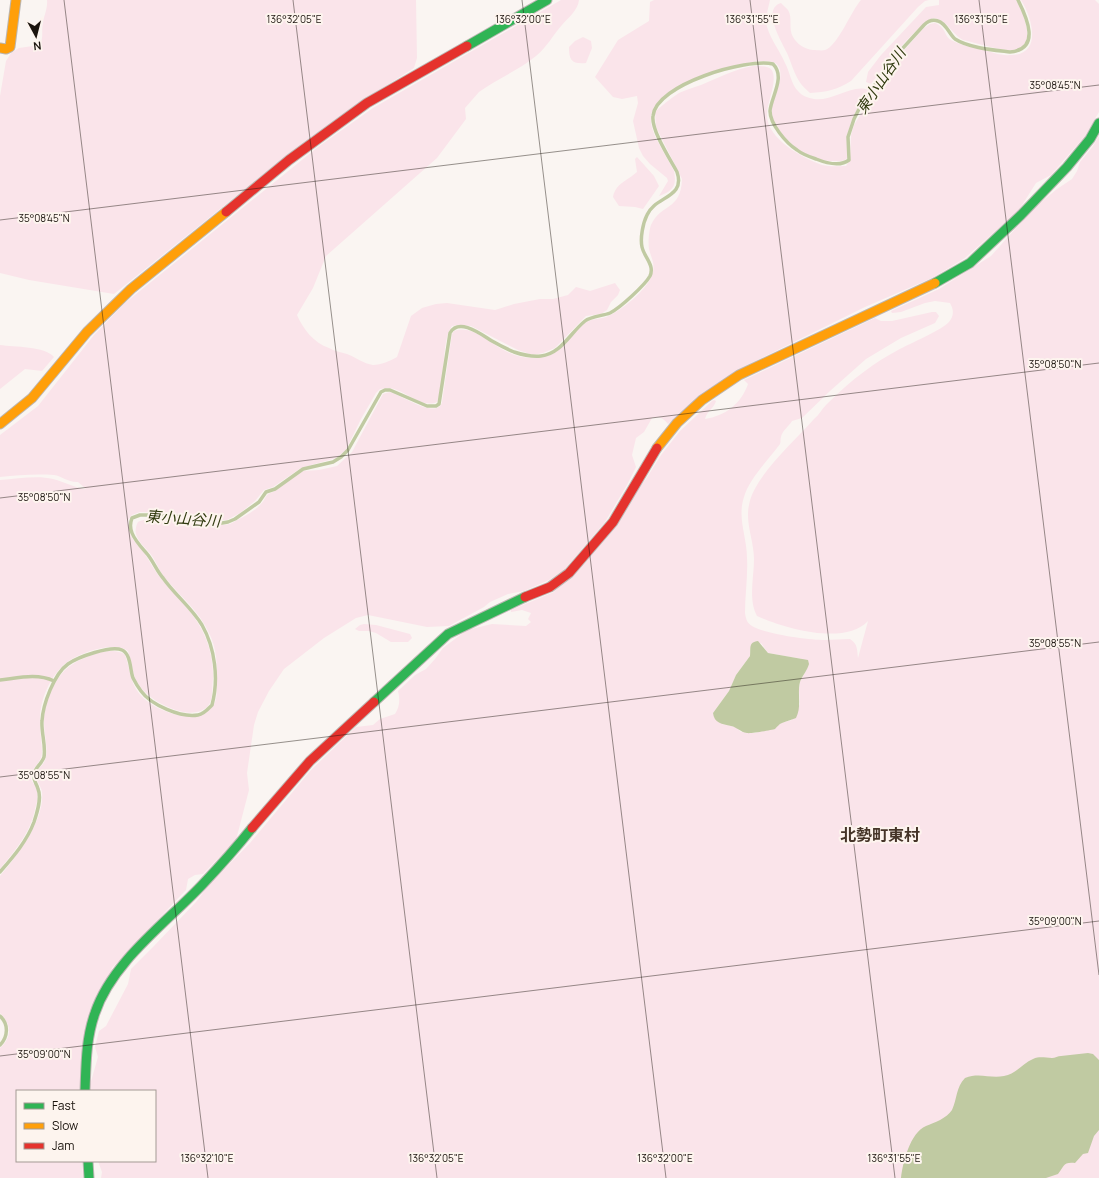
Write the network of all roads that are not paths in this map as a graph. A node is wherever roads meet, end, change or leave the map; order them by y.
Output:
1 (16, 0) edge
2 (547, 0) edge
3 (0, 48) edge
4 (1099, 123) edge
5 (0, 424) edge
6 (84, 1090) edge
7 (88, 1162) edge
8 (89, 1178) edge

1 - 3 street
2 - 5 street
4 - 6 street
7 - 8 street

